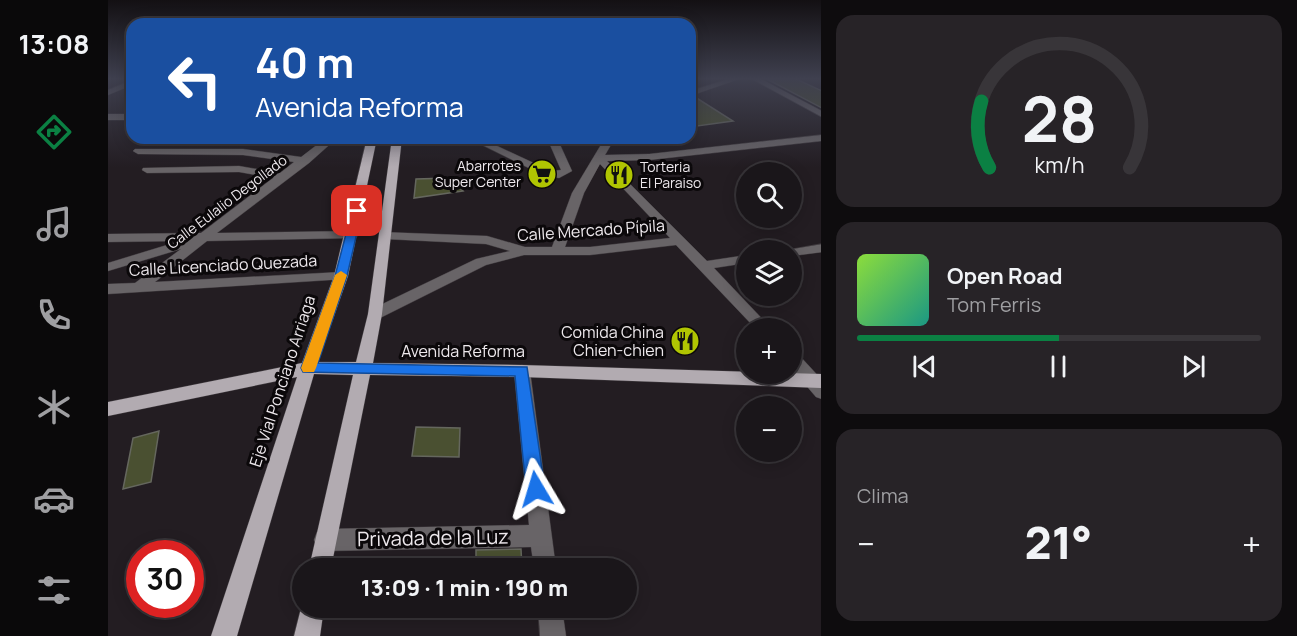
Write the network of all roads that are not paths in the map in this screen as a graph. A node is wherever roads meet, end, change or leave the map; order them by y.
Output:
1 (108, 117) edge
2 (126, 117) edge
3 (821, 138) edge
4 (325, 144) edge
5 (371, 144) edge
6 (396, 144) edge
7 (486, 144) edge
8 (555, 144) edge
9 (607, 144) edge
10 (138, 151) dead end
11 (599, 158) junction
12 (305, 161) junction
13 (147, 170) dead end
14 (283, 177) junction
15 (569, 184) junction
16 (352, 235) junction
17 (385, 235) junction
18 (206, 236) junction
19 (108, 238) edge
20 (680, 241) junction
21 (821, 248) edge
22 (557, 250) junction
23 (524, 251) junction
24 (802, 251) edge
25 (736, 262) edge
26 (704, 266) junction
27 (108, 267) edge
28 (341, 276) junction
29 (138, 288) junction
30 (108, 289) edge
31 (375, 314) junction
32 (754, 318) edge
33 (308, 368) junction
34 (802, 368) edge
35 (362, 370) junction
36 (522, 371) junction
37 (819, 385) edge
38 (108, 409) edge
39 (541, 536) junction
40 (325, 540) junction
41 (322, 558) edge
42 (544, 558) edge
43 (310, 618) edge
44 (551, 618) edge
45 (224, 636) edge
46 (307, 636) edge
47 (553, 636) edge

1 - 2 street
3 - 11 street
4 - 12 street, Calle Eulalio Degollado
5 - 16 main road, Eje Vial Ponciano Arriaga
6 - 17 main road
7 - 15 street
8 - 15 street
9 - 11 street
10 - 12 street
11 - 15 street
11 - 20 street
12 - 14 street, Calle Eulalio Degollado
13 - 14 street
14 - 18 street, Calle Eulalio Degollado
15 - 22 street
16 - 18 street
16 - 28 main road, Eje Vial Ponciano Arriaga
17 - 23 street
17 - 31 main road
18 - 19 street
18 - 27 street, Calle Licenciado Quezada
18 - 29 street, Calle Eulalio Degollado
20 - 22 street, Calle Mercado Pípila
20 - 26 street
21 - 24 street
22 - 23 street, Calle Mercado Pípila
23 - 31 street, Calle Mercado Pípila
25 - 26 street
26 - 32 street
28 - 29 street, Calle Licenciado Quezada
28 - 33 main road, Eje Vial Ponciano Arriaga
29 - 30 street, Calle Licenciado Quezada
31 - 35 main road
33 - 35 main road, Avenida Reforma
33 - 38 main road, Avenida Reforma
33 - 45 main road, Eje Vial Ponciano Arriaga
34 - 37 street
35 - 36 main road, Avenida Reforma
35 - 40 main road
36 - 37 main road, Avenida Reforma
36 - 39 street
39 - 40 street, Privada de la Luz
39 - 42 street
40 - 41 main road
43 - 46 main road
44 - 47 street

